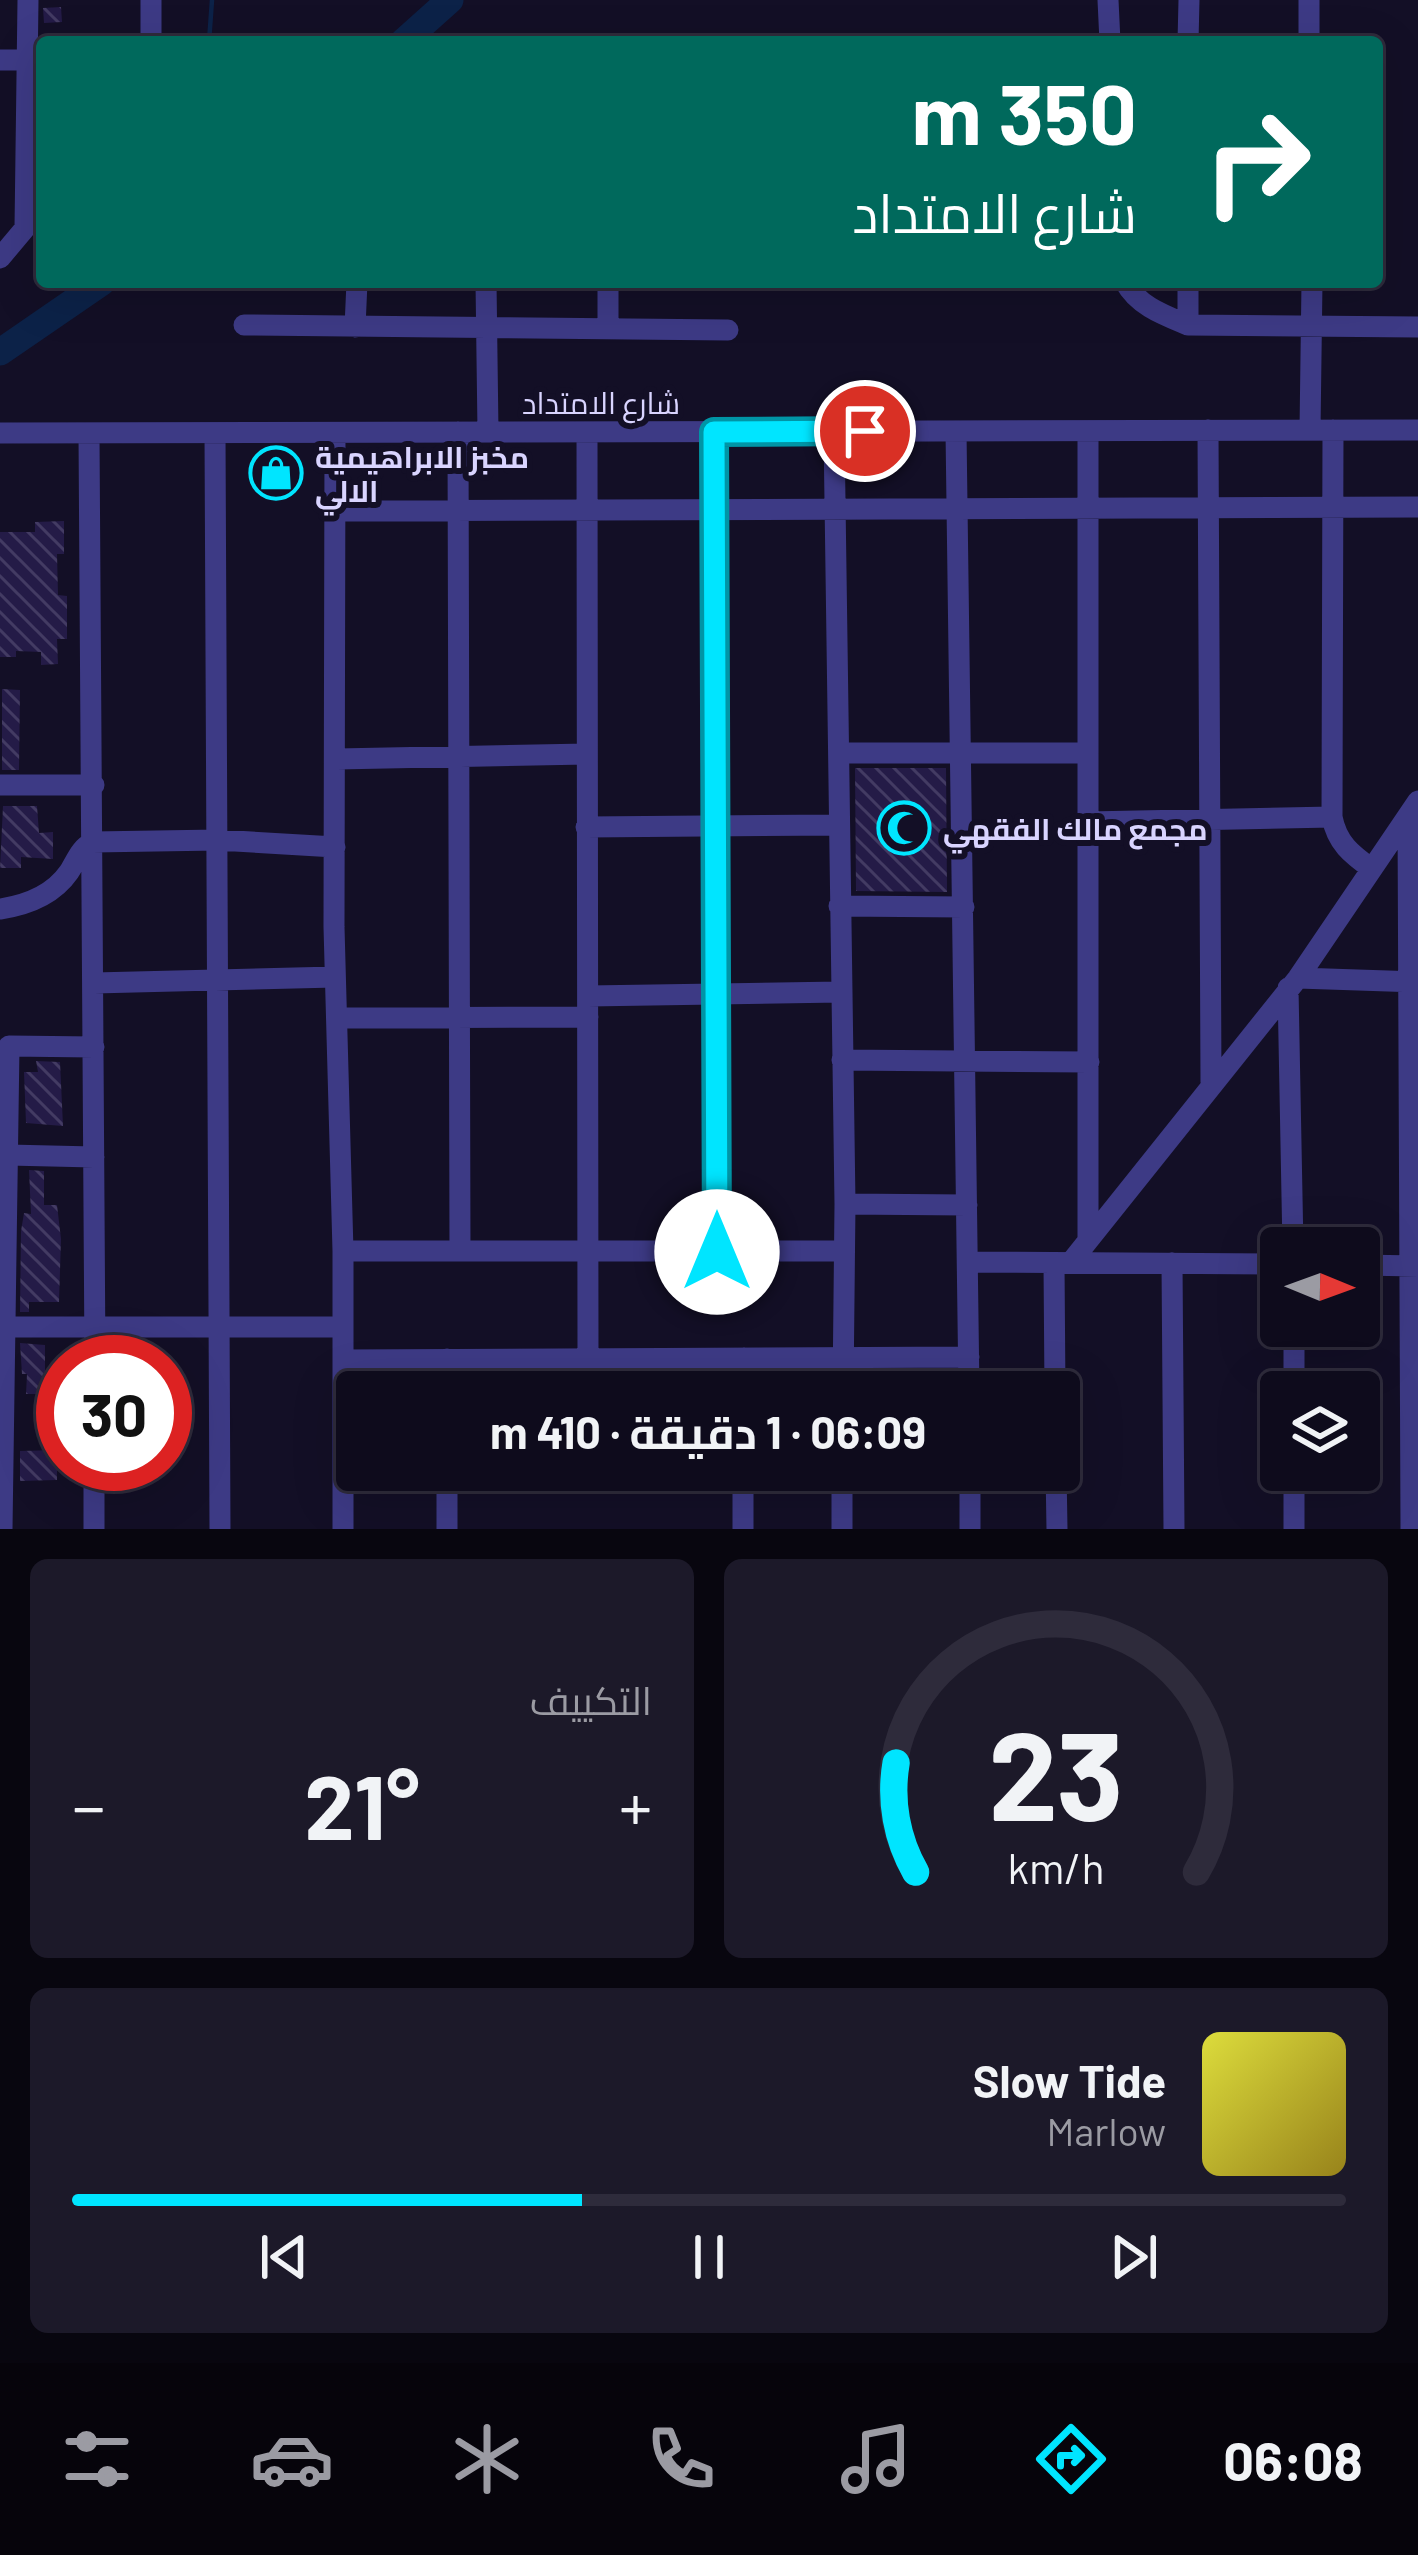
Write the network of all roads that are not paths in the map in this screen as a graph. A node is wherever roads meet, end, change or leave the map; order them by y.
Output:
1 (28, 0) edge
2 (151, 0) edge
3 (1108, 0) edge
4 (1189, 0) edge
5 (1309, 0) edge
6 (151, 36) edge
7 (1110, 36) edge
8 (1188, 36) edge
9 (1310, 36) edge
10 (0, 60) edge
11 (28, 60) junction
12 (36, 215) edge
13 (25, 228) junction
14 (0, 258) edge
15 (356, 288) edge
16 (486, 288) edge
17 (608, 288) edge
18 (1129, 288) edge
19 (1188, 288) edge
20 (1312, 288) edge
21 (1188, 325) junction
22 (244, 326) dead end
23 (1312, 326) junction
24 (356, 327) junction
25 (1418, 327) edge
26 (488, 328) junction
27 (608, 328) junction
28 (728, 330) dead end
29 (1088, 430) junction
30 (1208, 430) junction
31 (1322, 430) junction
32 (1418, 430) edge
33 (834, 431) junction
34 (956, 431) junction
35 (458, 432) junction
36 (488, 432) junction
37 (714, 432) junction
38 (8, 433) edge
39 (215, 433) junction
40 (335, 433) junction
41 (587, 433) junction
42 (89, 434) junction
43 (0, 455) edge
44 (1210, 507) junction
45 (1418, 507) edge
46 (714, 508) junction
47 (835, 508) junction
48 (958, 508) junction
49 (1331, 508) junction
50 (1087, 509) junction
51 (336, 511) junction
52 (588, 511) junction
53 (459, 512) junction
54 (840, 753) junction
55 (962, 753) junction
56 (1088, 753) junction
57 (587, 754) junction
58 (461, 757) junction
59 (337, 759) junction
60 (0, 785) edge
61 (94, 785) junction
62 (1413, 809) edge
63 (1331, 818) junction
64 (1210, 820) junction
65 (1088, 822) junction
66 (838, 825) junction
67 (715, 826) junction
68 (586, 827) junction
69 (218, 840) junction
70 (93, 842) junction
71 (335, 847) junction
72 (1372, 869) junction
73 (839, 906) junction
74 (964, 907) junction
75 (0, 909) edge
76 (335, 977) junction
77 (218, 981) junction
78 (1414, 982) edge
79 (94, 983) junction
80 (1293, 983) junction
81 (840, 992) junction
82 (715, 995) junction
83 (588, 1007) junction
84 (337, 1018) junction
85 (460, 1018) junction
86 (4, 1046) edge
87 (94, 1047) junction
88 (842, 1060) junction
89 (965, 1060) junction
90 (1089, 1063) junction
91 (1211, 1082) junction
92 (8, 1155) junction
93 (94, 1157) junction
94 (845, 1204) junction
95 (967, 1205) junction
96 (1293, 1227) edge
97 (1088, 1237) junction
98 (343, 1251) junction
99 (460, 1251) junction
100 (844, 1251) junction
101 (588, 1252) junction
102 (717, 1252) junction
103 (968, 1262) junction
104 (1062, 1262) junction
105 (1172, 1263) junction
106 (1260, 1264) edge
107 (1380, 1265) edge
108 (1414, 1266) edge
109 (7, 1327) junction
110 (95, 1327) junction
111 (219, 1327) junction
112 (342, 1328) junction
113 (95, 1335) edge
114 (843, 1357) junction
115 (969, 1357) junction
116 (744, 1358) junction
117 (447, 1359) junction
118 (588, 1359) junction
119 (343, 1360) junction
120 (447, 1371) edge
121 (744, 1371) edge
122 (843, 1371) edge
123 (969, 1371) edge
124 (1056, 1371) edge
125 (2, 1474) edge
126 (94, 1491) edge
127 (447, 1491) edge
128 (743, 1491) edge
129 (842, 1491) edge
130 (970, 1491) edge
131 (1056, 1491) edge
132 (1294, 1491) edge
133 (2, 1529) edge
134 (94, 1529) edge
135 (220, 1529) edge
136 (344, 1529) edge
137 (447, 1529) edge
138 (743, 1529) edge
139 (842, 1529) edge
140 (970, 1529) edge
141 (1057, 1529) edge
142 (1174, 1529) edge
143 (1294, 1529) edge
144 (1412, 1529) edge

1 - 11 street
2 - 6 street
3 - 7 street
4 - 8 street
5 - 9 street
10 - 11 street
11 - 13 street
12 - 13 street
13 - 14 street
15 - 24 street
16 - 26 street
17 - 27 street
18 - 21 street
19 - 21 street
20 - 23 street
21 - 23 street
22 - 24 street
23 - 25 street
23 - 31 street
24 - 26 street
26 - 27 street
26 - 36 street
27 - 28 street
29 - 30 street, شارع الامتداد
29 - 34 street, شارع الامتداد
29 - 50 street
30 - 31 street, شارع الامتداد
30 - 44 street
31 - 32 street, شارع الامتداد
31 - 49 street
33 - 34 street, شارع الامتداد
33 - 37 street, شارع الامتداد
33 - 47 street
34 - 48 street
35 - 36 street, شارع الامتداد
35 - 40 street, شارع الامتداد
35 - 53 street
36 - 41 street, شارع الامتداد
37 - 41 street, شارع الامتداد
37 - 46 street
38 - 42 street, شارع الامتداد
38 - 43 street
39 - 40 street, شارع الامتداد
39 - 42 street, شارع الامتداد
39 - 69 street
40 - 51 street
41 - 52 street
42 - 61 street
44 - 49 street
44 - 50 street
44 - 64 street
45 - 49 street
46 - 47 street
46 - 52 street
46 - 67 street
47 - 48 street
47 - 54 street
48 - 50 street
48 - 55 street
49 - 63 street
50 - 56 street
51 - 53 street
51 - 59 street
52 - 53 street
52 - 57 street
53 - 58 street
54 - 55 street
54 - 66 street
55 - 56 street
55 - 74 street
56 - 65 street
57 - 58 street
57 - 68 street
58 - 59 street
58 - 85 street
59 - 71 street
60 - 61 street
61 - 70 street
62 - 72 street
62 - 78 street
63 - 64 street
63 - 72 street
64 - 65 street
64 - 91 street
65 - 90 street
66 - 67 street
66 - 73 street
67 - 68 street
67 - 82 street
68 - 83 street
69 - 70 street
69 - 71 street
69 - 77 street
70 - 75 street
70 - 79 street
71 - 76 street
72 - 80 street
73 - 74 street
73 - 81 street
74 - 89 street
76 - 77 street
76 - 84 street
77 - 79 street
77 - 111 street
78 - 80 street
78 - 108 street
79 - 87 street
80 - 91 street
80 - 96 street
81 - 82 street
81 - 88 street
82 - 83 street
82 - 102 street
83 - 85 street
83 - 101 street
84 - 85 street
84 - 98 street
85 - 99 street
86 - 87 street
86 - 92 street
87 - 93 street
88 - 89 street
88 - 94 street
89 - 90 street
89 - 95 street
90 - 97 street
91 - 97 street
92 - 93 street
92 - 109 street
93 - 110 street
94 - 95 street
94 - 100 street
95 - 103 street
97 - 104 street
98 - 99 street
98 - 112 street
99 - 101 street
100 - 102 street
100 - 114 street
101 - 102 street
101 - 118 street
103 - 104 street
103 - 115 street
104 - 105 street
104 - 124 street
105 - 106 street
105 - 142 street
107 - 108 street
108 - 144 street
109 - 110 street
109 - 125 street
110 - 111 street
110 - 113 street
111 - 112 street
111 - 135 street
112 - 119 street
114 - 115 street
114 - 116 street
114 - 122 street
115 - 123 street
116 - 118 street
116 - 121 street
117 - 118 street
117 - 119 street
117 - 120 street
119 - 136 street
125 - 133 street
126 - 134 street
127 - 137 street
128 - 138 street
129 - 139 street
130 - 140 street
131 - 141 street
132 - 143 street

